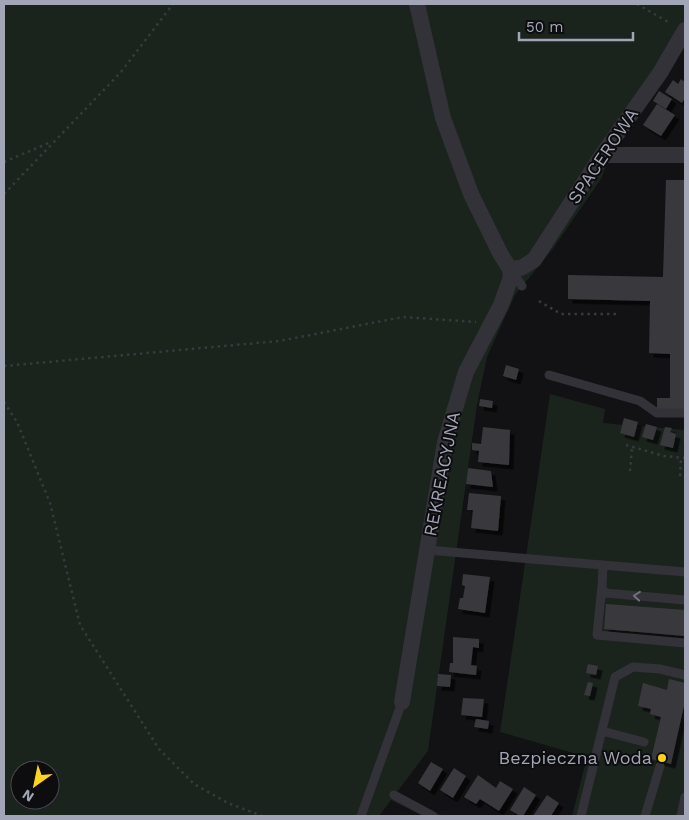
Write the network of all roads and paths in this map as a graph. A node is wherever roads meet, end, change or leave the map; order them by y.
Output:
1 (172, 4) edge
2 (417, 4) edge
3 (637, 4) edge
4 (685, 30) edge
5 (54, 140) junction
6 (602, 155) junction
7 (685, 155) edge
8 (4, 162) edge
9 (4, 194) edge
10 (510, 269) junction
11 (522, 286) dead end
12 (539, 300) dead end
13 (618, 314) dead end
14 (492, 324) junction
15 (4, 366) edge
16 (550, 375) dead end
17 (4, 402) edge
18 (685, 413) edge
19 (626, 445) dead end
20 (632, 447) junction
21 (683, 458) edge
22 (630, 470) dead end
23 (680, 476) dead end
24 (427, 550) junction
25 (603, 565) junction
26 (685, 572) edge
27 (602, 586) junction
28 (685, 600) edge
29 (685, 643) edge
30 (685, 675) edge
31 (402, 702) joint
32 (602, 731) junction
33 (644, 742) dead end
34 (660, 766) dead end
35 (394, 795) dead end
36 (685, 796) edge
37 (262, 816) edge
38 (361, 816) edge
39 (433, 816) edge
40 (581, 816) edge
41 (645, 816) edge
42 (680, 816) edge

1 - 5 path
2 - 10 street
3 - 4 path
4 - 6 street, SPACEROWA
5 - 8 path
5 - 9 path
6 - 7 street
6 - 10 street, SPACEROWA
10 - 11 lane
10 - 14 street, REKREACYJNA
12 - 13 path
14 - 15 path
14 - 24 street, REKREACYJNA
16 - 18 lane
17 - 37 path
19 - 20 path
20 - 21 path
20 - 22 path
21 - 23 path
24 - 25 lane
24 - 31 street, REKREACYJNA
25 - 26 lane
25 - 27 lane
28 -> 27 lane
27 - 29 lane
30 - 32 lane
31 - 38 lane
32 - 33 lane
32 - 40 lane
34 - 41 lane
35 - 39 lane
36 - 42 lane

